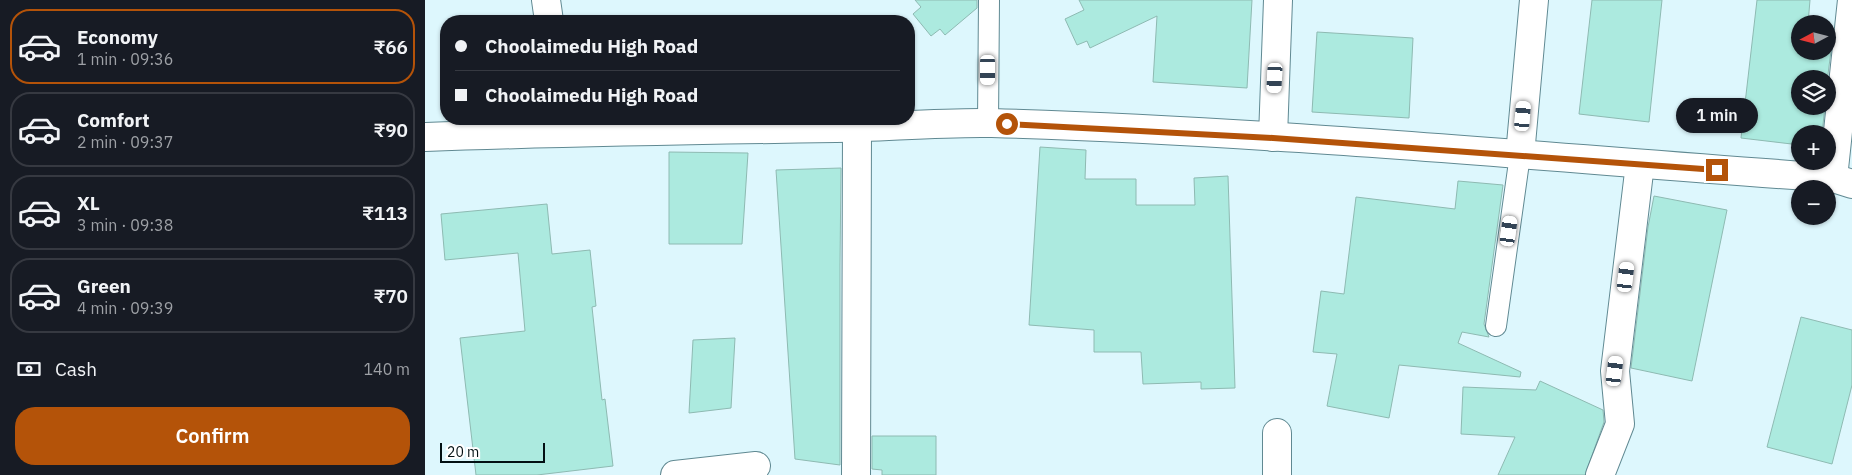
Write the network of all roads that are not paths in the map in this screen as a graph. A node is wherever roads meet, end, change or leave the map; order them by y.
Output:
1 (546, 0) edge
2 (989, 0) edge
3 (1278, 0) edge
4 (1534, 0) edge
5 (1852, 0) edge
6 (548, 15) edge
7 (988, 123) junction
8 (562, 125) edge
9 (857, 128) junction
10 (425, 137) edge
11 (1273, 138) junction
12 (1520, 155) junction
13 (1640, 164) junction
14 (1842, 181) edge
15 (1496, 326) dead end
16 (1277, 433) dead end
17 (757, 466) dead end
18 (675, 475) edge
19 (856, 475) edge
20 (1277, 475) edge
21 (1600, 475) edge

1 - 6 street
2 - 7 lane
3 - 11 street
4 - 12 street
5 - 14 street
7 - 9 street
7 - 11 street
8 - 9 street
8 - 10 street
9 - 19 street
11 - 12 street
12 - 13 street
12 - 15 lane
13 - 14 street
13 - 21 street
16 - 20 street
17 - 18 street

